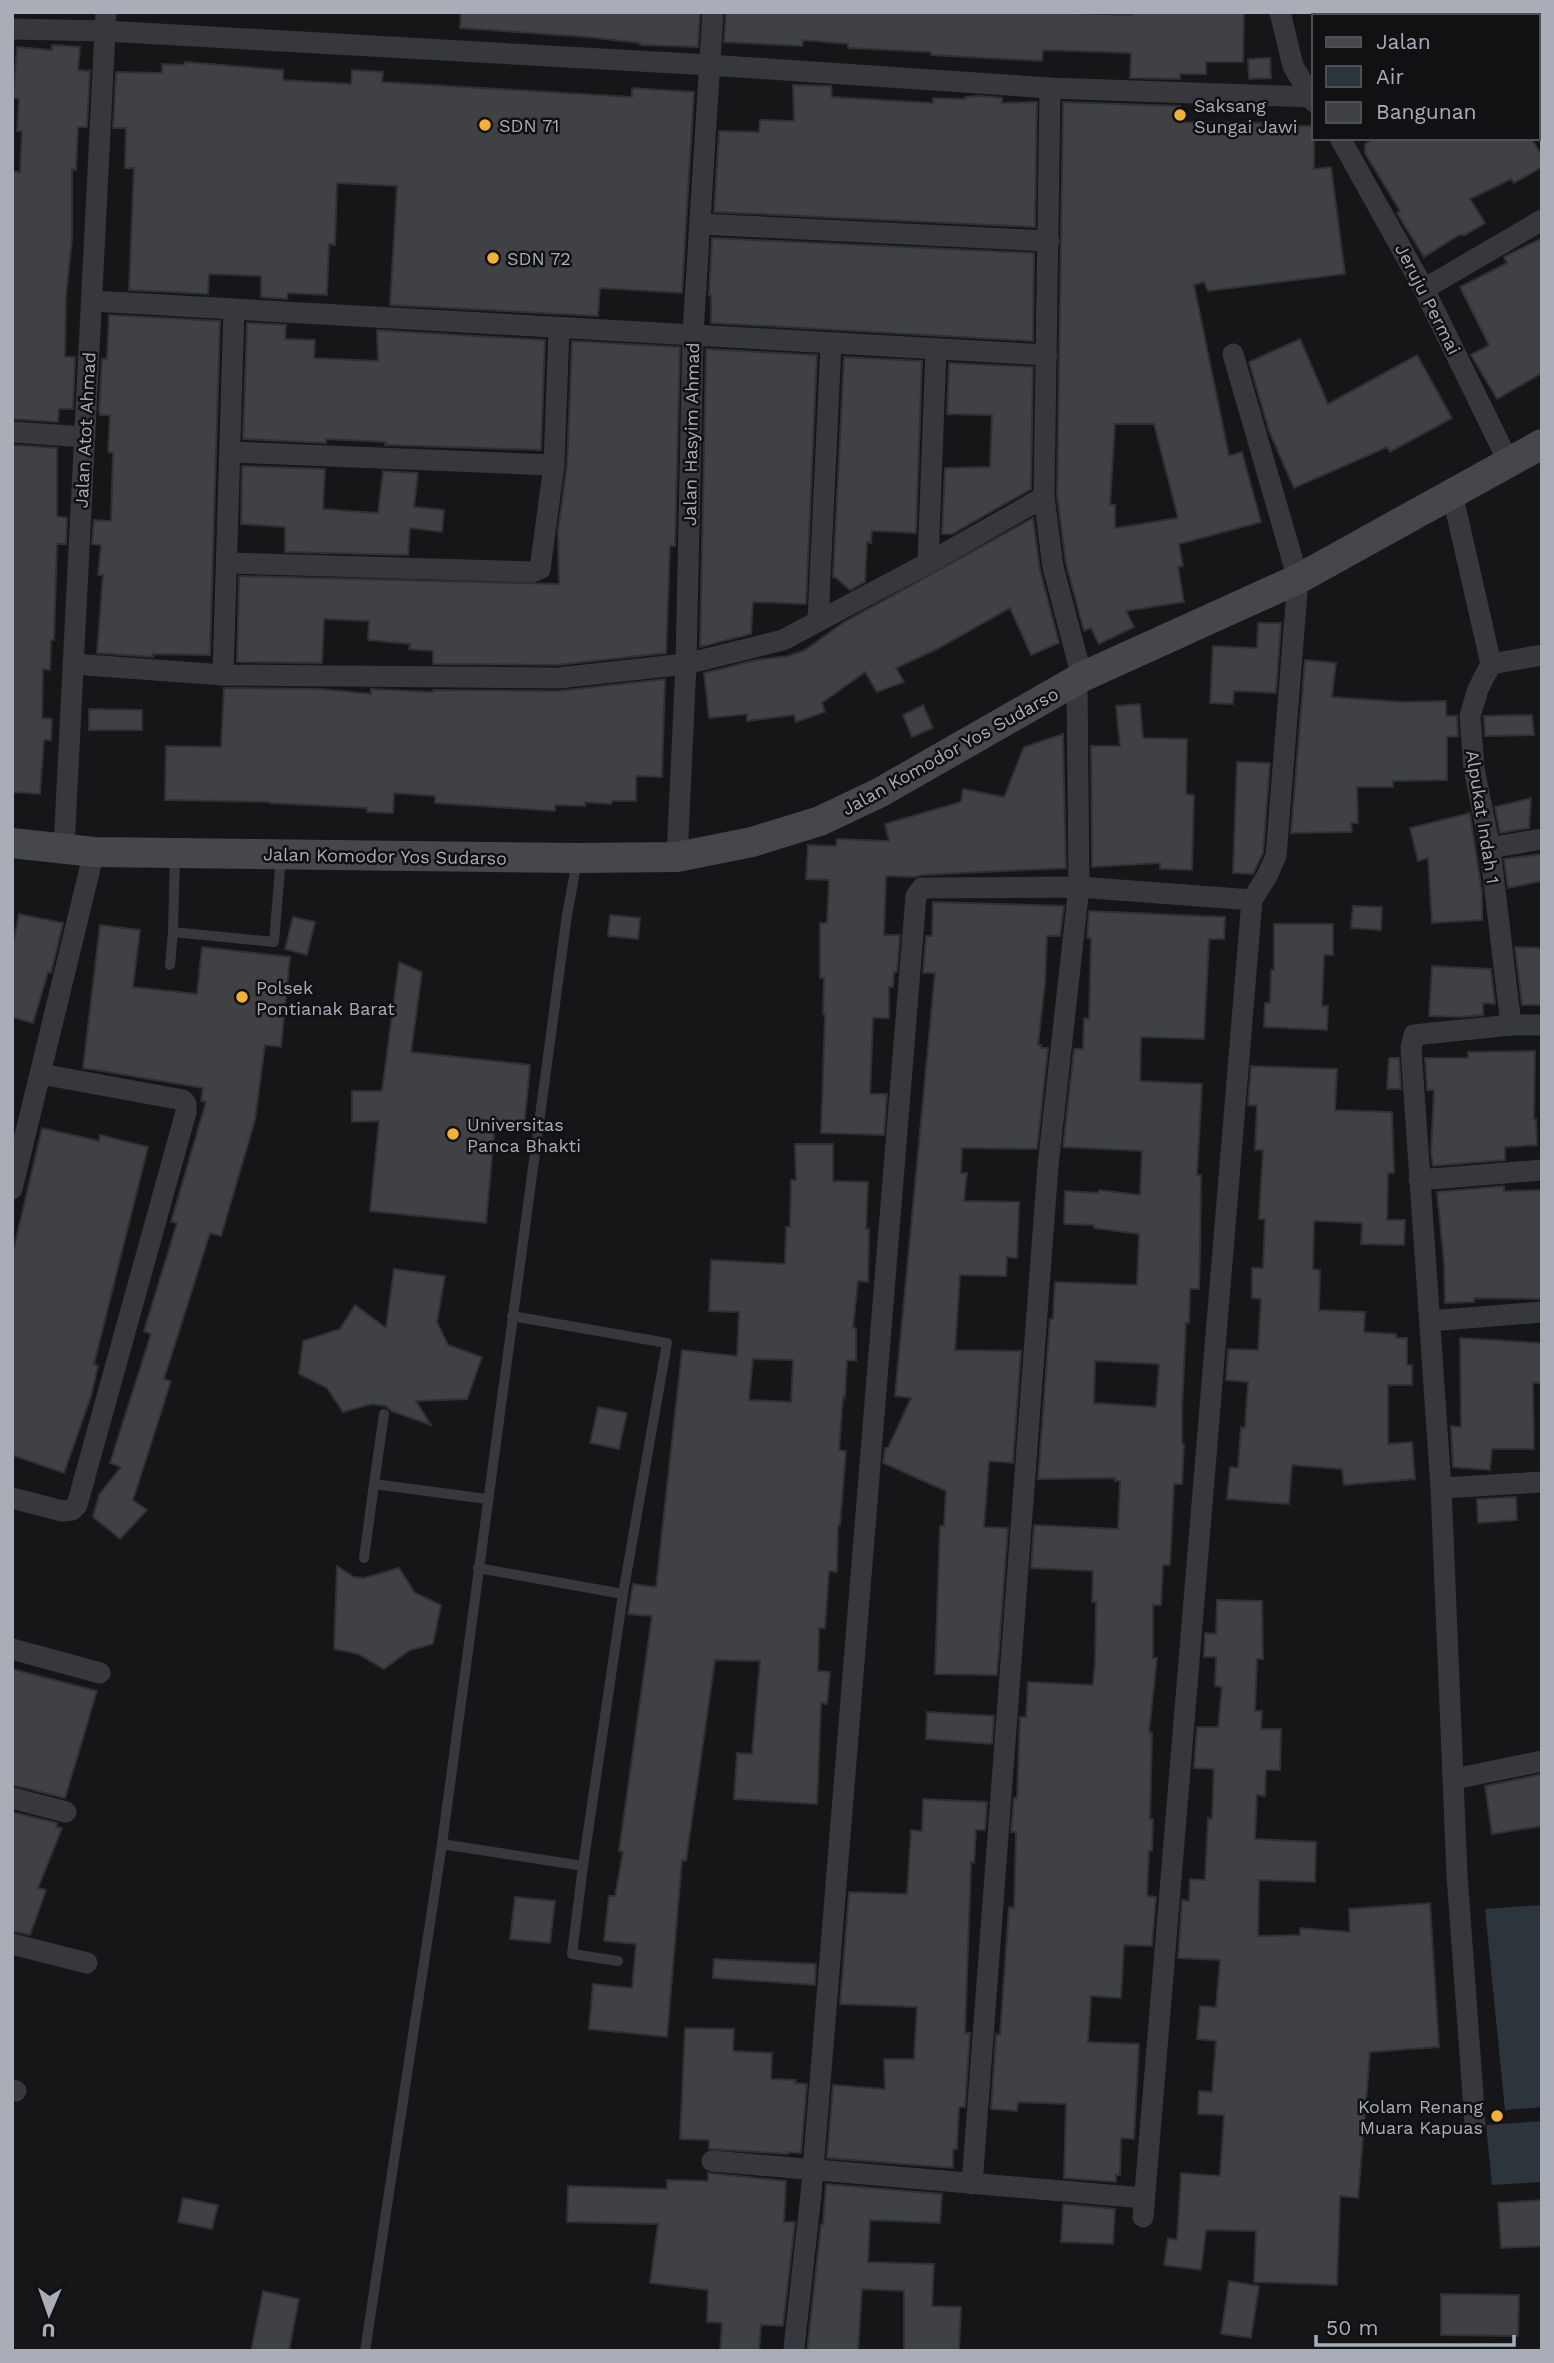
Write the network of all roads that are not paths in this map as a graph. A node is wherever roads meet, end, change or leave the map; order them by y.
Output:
1 (713, 12) edge
2 (1280, 12) edge
3 (106, 22) edge
4 (12, 29) edge
5 (710, 65) junction
6 (1050, 88) junction
7 (1312, 99) edge
8 (1345, 140) edge
9 (1542, 220) edge
10 (700, 224) junction
11 (1049, 241) junction
12 (1424, 289) junction
13 (92, 301) junction
14 (234, 309) junction
15 (559, 328) junction
16 (693, 334) junction
17 (831, 344) junction
18 (936, 349) junction
19 (1233, 354) dead end
20 (1047, 355) junction
21 (12, 432) edge
22 (85, 438) junction
23 (1542, 444) edge
24 (231, 452) junction
25 (1509, 463) junction
26 (554, 465) junction
27 (1452, 493) junction
28 (1044, 497) junction
29 (227, 563) junction
30 (928, 563) junction
31 (1298, 579) junction
32 (818, 621) junction
33 (1542, 655) edge
34 (73, 664) junction
35 (686, 664) junction
36 (1491, 664) junction
37 (223, 675) junction
38 (1080, 680) junction
39 (1542, 839) edge
40 (12, 843) edge
41 (64, 848) junction
42 (1490, 848) junction
43 (94, 852) junction
44 (175, 853) junction
45 (282, 854) junction
46 (677, 857) junction
47 (577, 858) junction
48 (1079, 887) junction
49 (1252, 900) junction
50 (173, 932) junction
51 (170, 965) dead end
52 (1542, 1025) edge
53 (1511, 1026) junction
54 (41, 1074) junction
55 (1542, 1170) edge
56 (1419, 1180) junction
57 (12, 1189) edge
58 (1542, 1312) edge
59 (512, 1316) junction
60 (1430, 1321) junction
61 (384, 1414) dead end
62 (1542, 1482) edge
63 (374, 1484) junction
64 (1441, 1488) junction
65 (12, 1498) edge
66 (487, 1499) junction
67 (364, 1558) dead end
68 (478, 1568) junction
69 (623, 1594) junction
70 (12, 1648) edge
71 (100, 1673) dead end
72 (1542, 1761) edge
73 (1454, 1779) junction
74 (12, 1798) edge
75 (66, 1812) dead end
76 (442, 1844) junction
77 (583, 1866) junction
78 (12, 1944) edge
79 (618, 1961) dead end
80 (87, 1963) dead end
81 (1475, 2123) dead end
82 (712, 2161) dead end
83 (813, 2170) junction
84 (972, 2184) junction
85 (794, 2348) dead end
86 (365, 2351) edge

1 - 5 street, Jalan Hasyim Ahmad
2 - 7 street
3 - 4 street
3 - 5 street
3 - 13 street, Jalan Atot Ahmad
5 - 6 street
5 - 10 street, Jalan Hasyim Ahmad
6 - 7 street
6 - 11 street
8 - 12 street, Jeruju Permai
9 - 12 street
10 - 11 street
10 - 16 street, Jalan Hasyim Ahmad
11 - 20 street
12 - 25 street, Jeruju Permai
13 - 14 street
13 - 22 street, Jalan Atot Ahmad
14 - 15 street
14 - 24 street
15 - 16 street
15 - 26 street
16 - 17 street
16 - 35 street, Jalan Hasyim Ahmad
17 - 18 street
17 - 32 street
18 - 20 street
18 - 30 street
19 - 31 street
20 - 28 street
21 - 22 street
22 - 34 street, Jalan Atot Ahmad
23 - 25 street, Jalan Komodor Yos Sudarso
24 - 26 street
24 - 29 street
25 - 27 street, Jalan Komodor Yos Sudarso
26 - 29 street
27 - 31 street, Jalan Komodor Yos Sudarso
27 - 36 street
28 - 30 street
28 - 38 street
29 - 37 street
30 - 32 street
31 - 38 street, Jalan Komodor Yos Sudarso
31 - 49 street
32 - 35 street
33 - 36 street
34 - 37 street
34 - 41 street, Jalan Atot Ahmad
35 - 37 street
35 - 46 street, Jalan Hasyim Ahmad
36 - 42 street, Alpukat Indah 1
38 - 46 street, Jalan Komodor Yos Sudarso
38 - 48 street
39 - 42 street
40 - 41 street, Jalan Komodor Yos Sudarso
41 - 43 street, Jalan Komodor Yos Sudarso
42 - 53 street, Alpukat Indah 1
43 - 44 street, Jalan Komodor Yos Sudarso
43 - 54 street
44 - 45 street, Jalan Komodor Yos Sudarso
44 - 50 lane
45 - 47 street, Jalan Komodor Yos Sudarso
45 - 50 lane
46 - 47 street, Jalan Komodor Yos Sudarso
47 - 59 lane
48 - 49 street
48 - 83 street
48 - 84 street
49 - 84 street
50 - 51 lane
52 - 53 street
53 - 56 street
54 - 57 street
54 - 65 street
55 - 56 street
56 - 60 street
58 - 60 street
59 - 66 lane
59 - 69 lane
60 - 64 street
61 - 63 lane
62 - 64 street
63 - 66 lane
63 - 67 lane
64 - 73 street
66 - 68 lane
68 - 69 lane
68 - 76 lane
69 - 77 lane
70 - 71 street
72 - 73 street
73 - 81 street
74 - 75 street
76 - 77 lane
76 - 86 lane
77 - 79 lane
78 - 80 street
82 - 83 street
83 - 84 street
83 - 85 street

